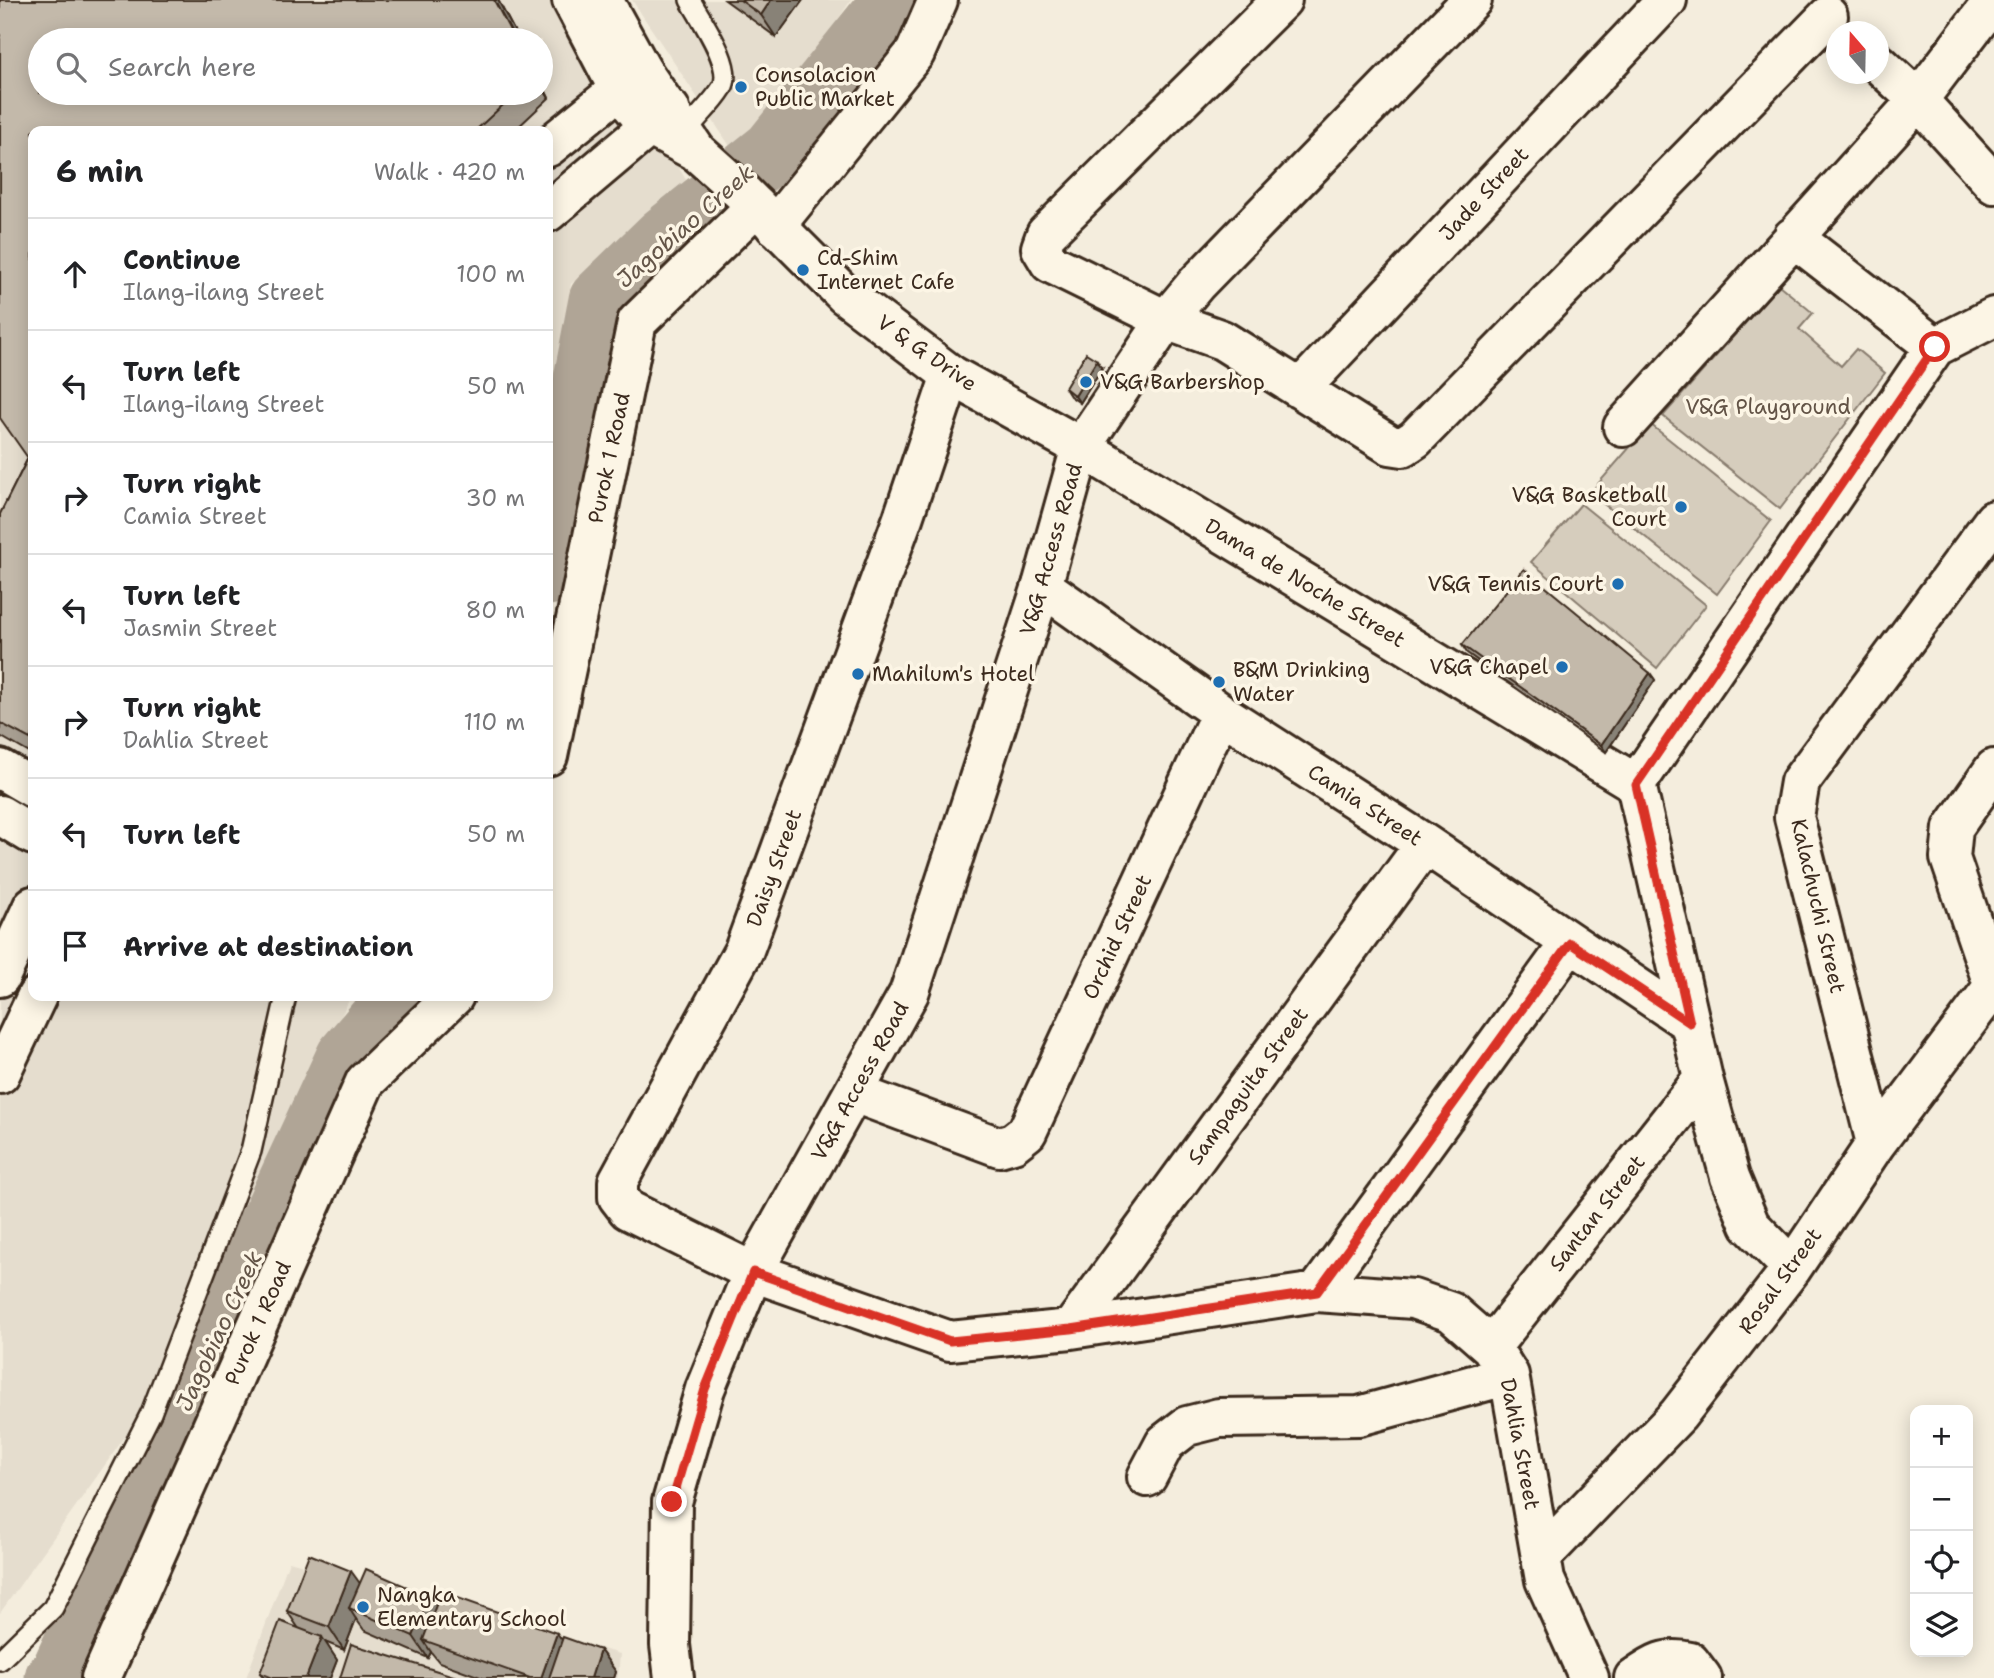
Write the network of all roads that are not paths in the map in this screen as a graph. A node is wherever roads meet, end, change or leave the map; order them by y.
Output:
1 (572, 0) edge
2 (603, 0) edge
3 (690, 0) edge
4 (938, 0) edge
5 (1282, 0) edge
6 (1472, 0) edge
7 (1667, 0) edge
8 (1994, 0) edge
9 (1828, 16) edge
10 (1889, 73) edge
11 (631, 80) junction
12 (1919, 100) junction
13 (682, 138) junction
14 (553, 143) edge
15 (1994, 184) edge
16 (758, 208) junction
17 (553, 209) edge
18 (1793, 237) junction
19 (1994, 317) edge
20 (1166, 320) junction
21 (1935, 347) junction
22 (951, 375) junction
23 (1300, 389) junction
24 (1623, 426) dead end
25 (1082, 447) junction
26 (1994, 520) edge
27 (1042, 586) junction
28 (1221, 713) junction
29 (553, 732) edge
30 (0, 769) edge
31 (1994, 769) edge
32 (28, 785) edge
33 (1636, 785) junction
34 (0, 816) edge
35 (28, 832) edge
36 (1425, 844) junction
37 (28, 917) edge
38 (1570, 943) junction
39 (0, 976) edge
40 (1994, 987) edge
41 (35, 1001) edge
42 (285, 1001) edge
43 (449, 1001) edge
44 (1690, 1023) junction
45 (0, 1074) edge
46 (1703, 1079) junction
47 (854, 1093) junction
48 (1876, 1143) junction
49 (1792, 1268) junction
50 (753, 1272) junction
51 (1317, 1292) junction
52 (1071, 1329) junction
53 (1500, 1361) junction
54 (1147, 1477) dead end
55 (1542, 1556) junction
56 (0, 1660) edge
57 (101, 1678) edge
58 (674, 1678) edge
59 (1589, 1678) edge
60 (1634, 1678) edge
61 (1702, 1678) edge

1 - 11 street, V & G Drive
2 - 11 street, V & G Drive
3 - 13 lane
4 - 16 street, Purok 1 Road
5 - 20 street
6 - 20 street, V&G Access Road
7 - 23 street, Jade Street
8 - 12 street
9 - 23 street
10 - 12 street
11 - 13 street, V & G Drive
11 - 14 street
12 - 15 street
12 - 18 street
13 - 16 street, V & G Drive
13 - 17 street
16 - 22 street, V & G Drive
16 - 29 street, Purok 1 Road
18 - 21 street
18 - 24 street
19 - 21 street
20 - 23 street
20 - 25 street, V&G Access Road
21 - 33 street
22 - 25 street, V & G Drive
22 - 50 street, Daisy Street
25 - 27 street, V&G Access Road
25 - 33 street, Dama de Noche Street
26 - 48 street, Kalachuchi Street
27 - 28 street, Camia Street
27 - 47 street, V&G Access Road
28 - 36 street, Camia Street
28 - 47 street, Orchid Street
30 - 32 street
31 - 40 street
33 - 44 street
34 - 35 street
36 - 38 street, Camia Street
36 - 52 street, Sampaguita Street
37 - 39 street
38 - 44 street, Camia Street
38 - 51 street
40 - 48 street, Rosal Street
41 - 45 street
42 - 56 lane
43 - 57 street, Purok 1 Road
44 - 46 street
46 - 49 street
46 - 53 street, Santan Street
47 - 50 street, V&G Access Road
48 - 49 street, Rosal Street
49 - 55 street, Rosal Street
50 - 52 street
50 - 58 street, V&G Access Road
51 - 52 street
51 - 53 street
53 - 54 street
53 - 55 street, Dahlia Street
55 - 59 street, Dahlia Street
60 - 61 street

